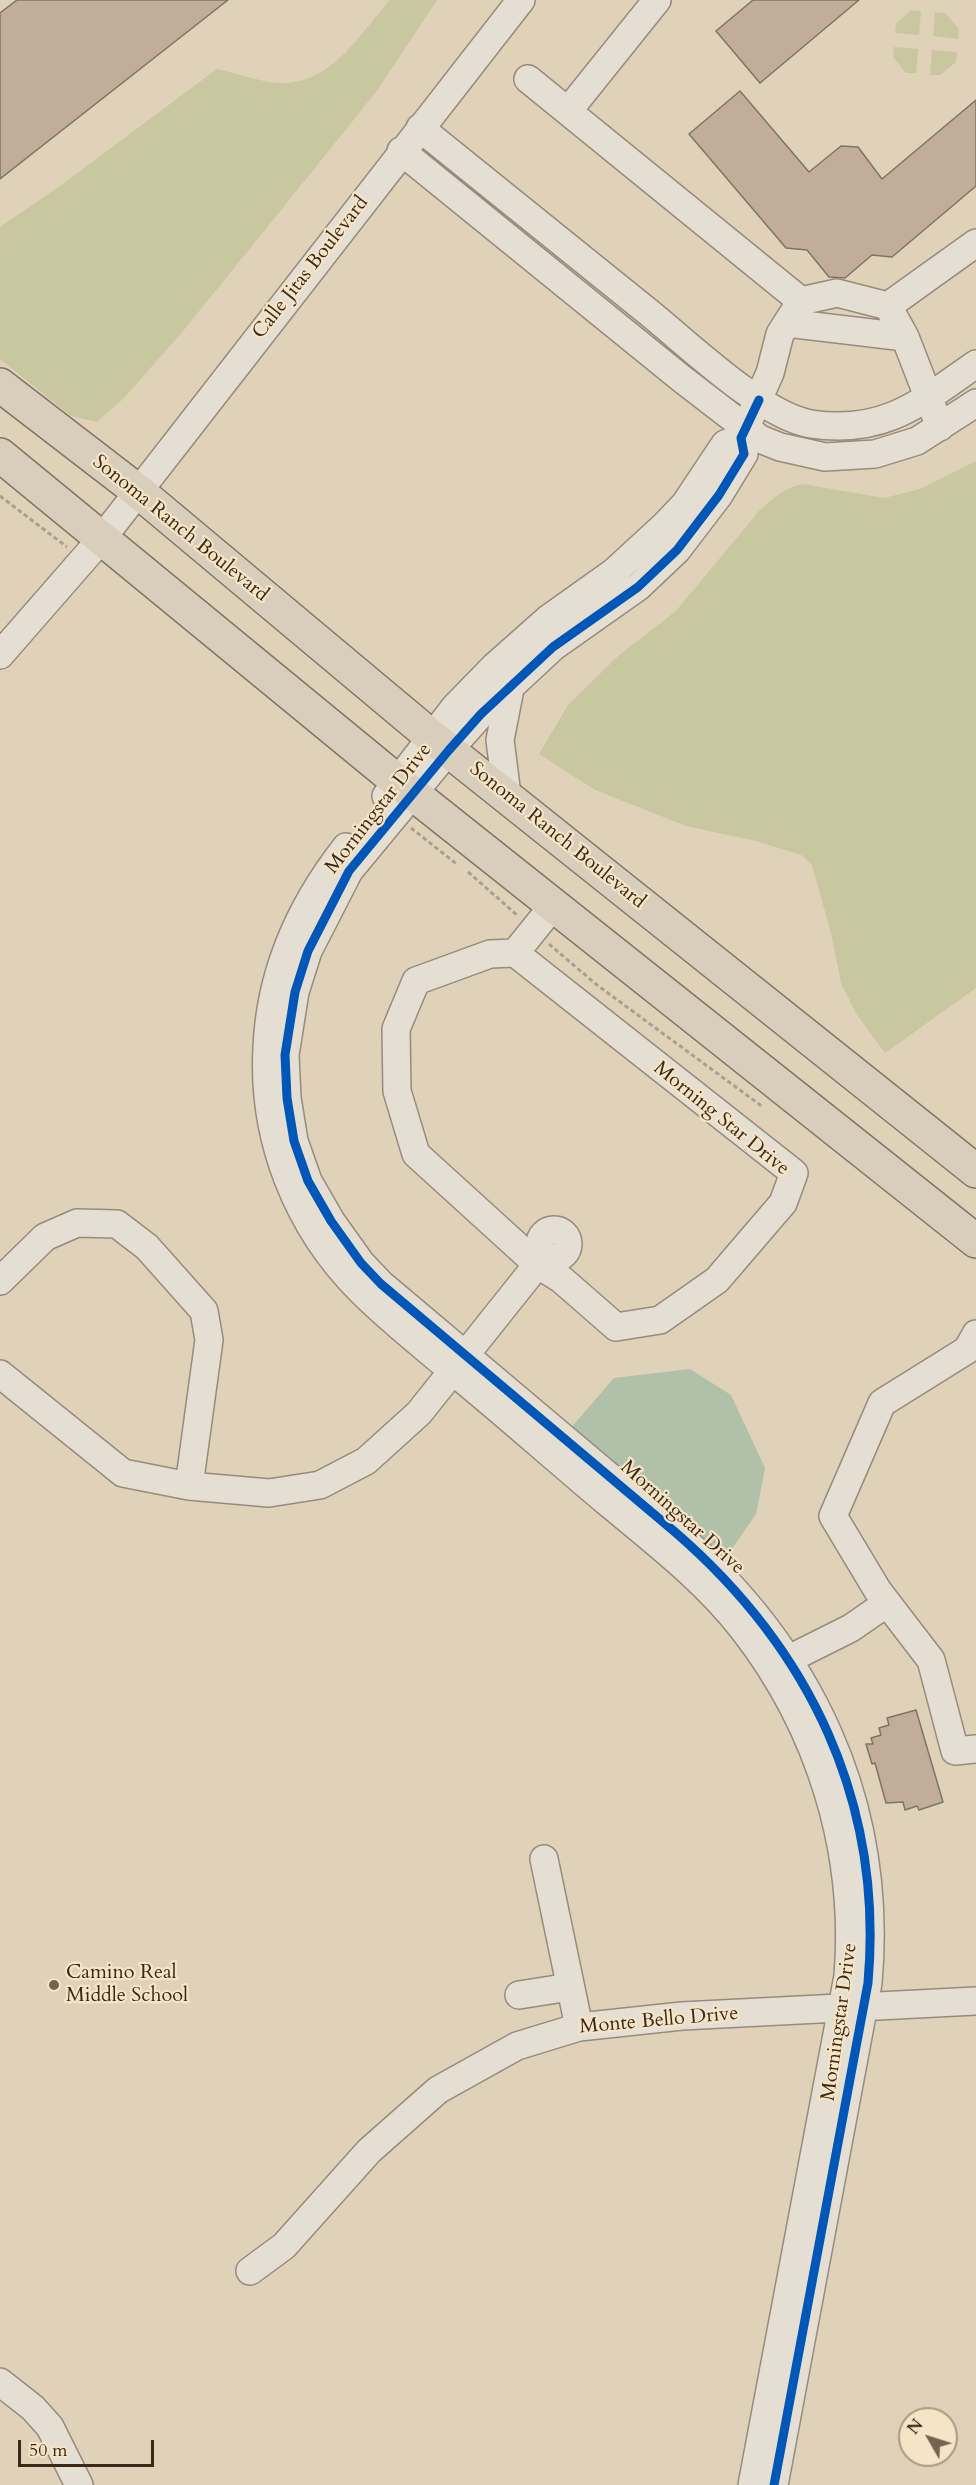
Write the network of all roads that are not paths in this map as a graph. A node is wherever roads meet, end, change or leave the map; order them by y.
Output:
1 (521, 0) edge
2 (657, 0) edge
3 (528, 79) dead end
4 (568, 111) junction
5 (420, 128) junction
6 (401, 151) junction
7 (976, 243) edge
8 (888, 306) junction
9 (794, 312) junction
10 (904, 337) junction
11 (976, 364) edge
12 (0, 385) edge
13 (927, 398) junction
14 (759, 400) junction
15 (976, 403) edge
16 (940, 427) junction
17 (743, 433) junction
18 (0, 455) edge
19 (139, 492) junction
20 (103, 537) junction
21 (555, 630) junction
22 (0, 655) edge
23 (510, 689) junction
24 (441, 744) junction
25 (405, 787) junction
26 (507, 795) junction
27 (554, 906) junction
28 (515, 953) junction
29 (976, 1171) edge
30 (976, 1240) edge
31 (541, 1260) junction
32 (0, 1281) edge
33 (974, 1354) edge
34 (458, 1362) junction
35 (0, 1374) edge
36 (189, 1486) junction
37 (882, 1596) junction
38 (780, 1663) junction
39 (976, 1749) edge
40 (544, 1859) dead end
41 (570, 1987) junction
42 (519, 1995) dead end
43 (976, 2001) edge
44 (853, 2008) junction
45 (579, 2027) junction
46 (250, 2271) dead end
47 (0, 2382) edge
48 (79, 2485) edge
49 (752, 2485) edge
50 (774, 2485) edge

1 - 5 street, Calle Jitas Boulevard
2 - 4 street
3 - 4 street
4 - 9 street
5 - 6 street, Calle Jitas Boulevard
5 - 14 street
6 - 17 street
6 - 19 street, Calle Jitas Boulevard
7 - 8 street
8 - 9 street
8 - 10 street
9 - 10 street
9 - 14 street
10 - 13 street
11 - 13 street
12 - 19 main road, Sonoma Ranch Boulevard
13 - 14 street
13 - 16 street
14 - 17 street
15 - 16 street
16 - 17 street
17 - 21 street
18 - 20 main road
19 - 20 street, Calle Jitas Boulevard
19 - 24 main road, Sonoma Ranch Boulevard
20 - 22 street, Calle Jitas Boulevard
20 - 25 main road
21 - 23 street
21 - 24 street
23 - 24 street
23 - 26 street
24 - 25 street, Morningstar Drive
24 - 26 main road, Sonoma Ranch Boulevard
25 - 27 main road
25 - 34 street, Morningstar Drive
26 - 29 main road, Sonoma Ranch Boulevard
27 - 28 street
27 - 30 main road
28 - 31 street
28 - 31 street, Morning Star Drive
31 - 34 street
32 - 36 street
33 - 37 street
34 - 36 street
34 - 38 street, Morningstar Drive
35 - 36 street
37 - 38 street
37 - 39 street
38 - 44 street, Morningstar Drive
40 - 41 street
41 - 42 street
41 - 45 street
43 - 44 street, Monte Bello Drive
44 - 45 street, Monte Bello Drive
44 - 49 street, Morningstar Drive
44 - 50 street, Morningstar Drive
45 - 46 street, Monte Bello Drive
47 - 48 street

